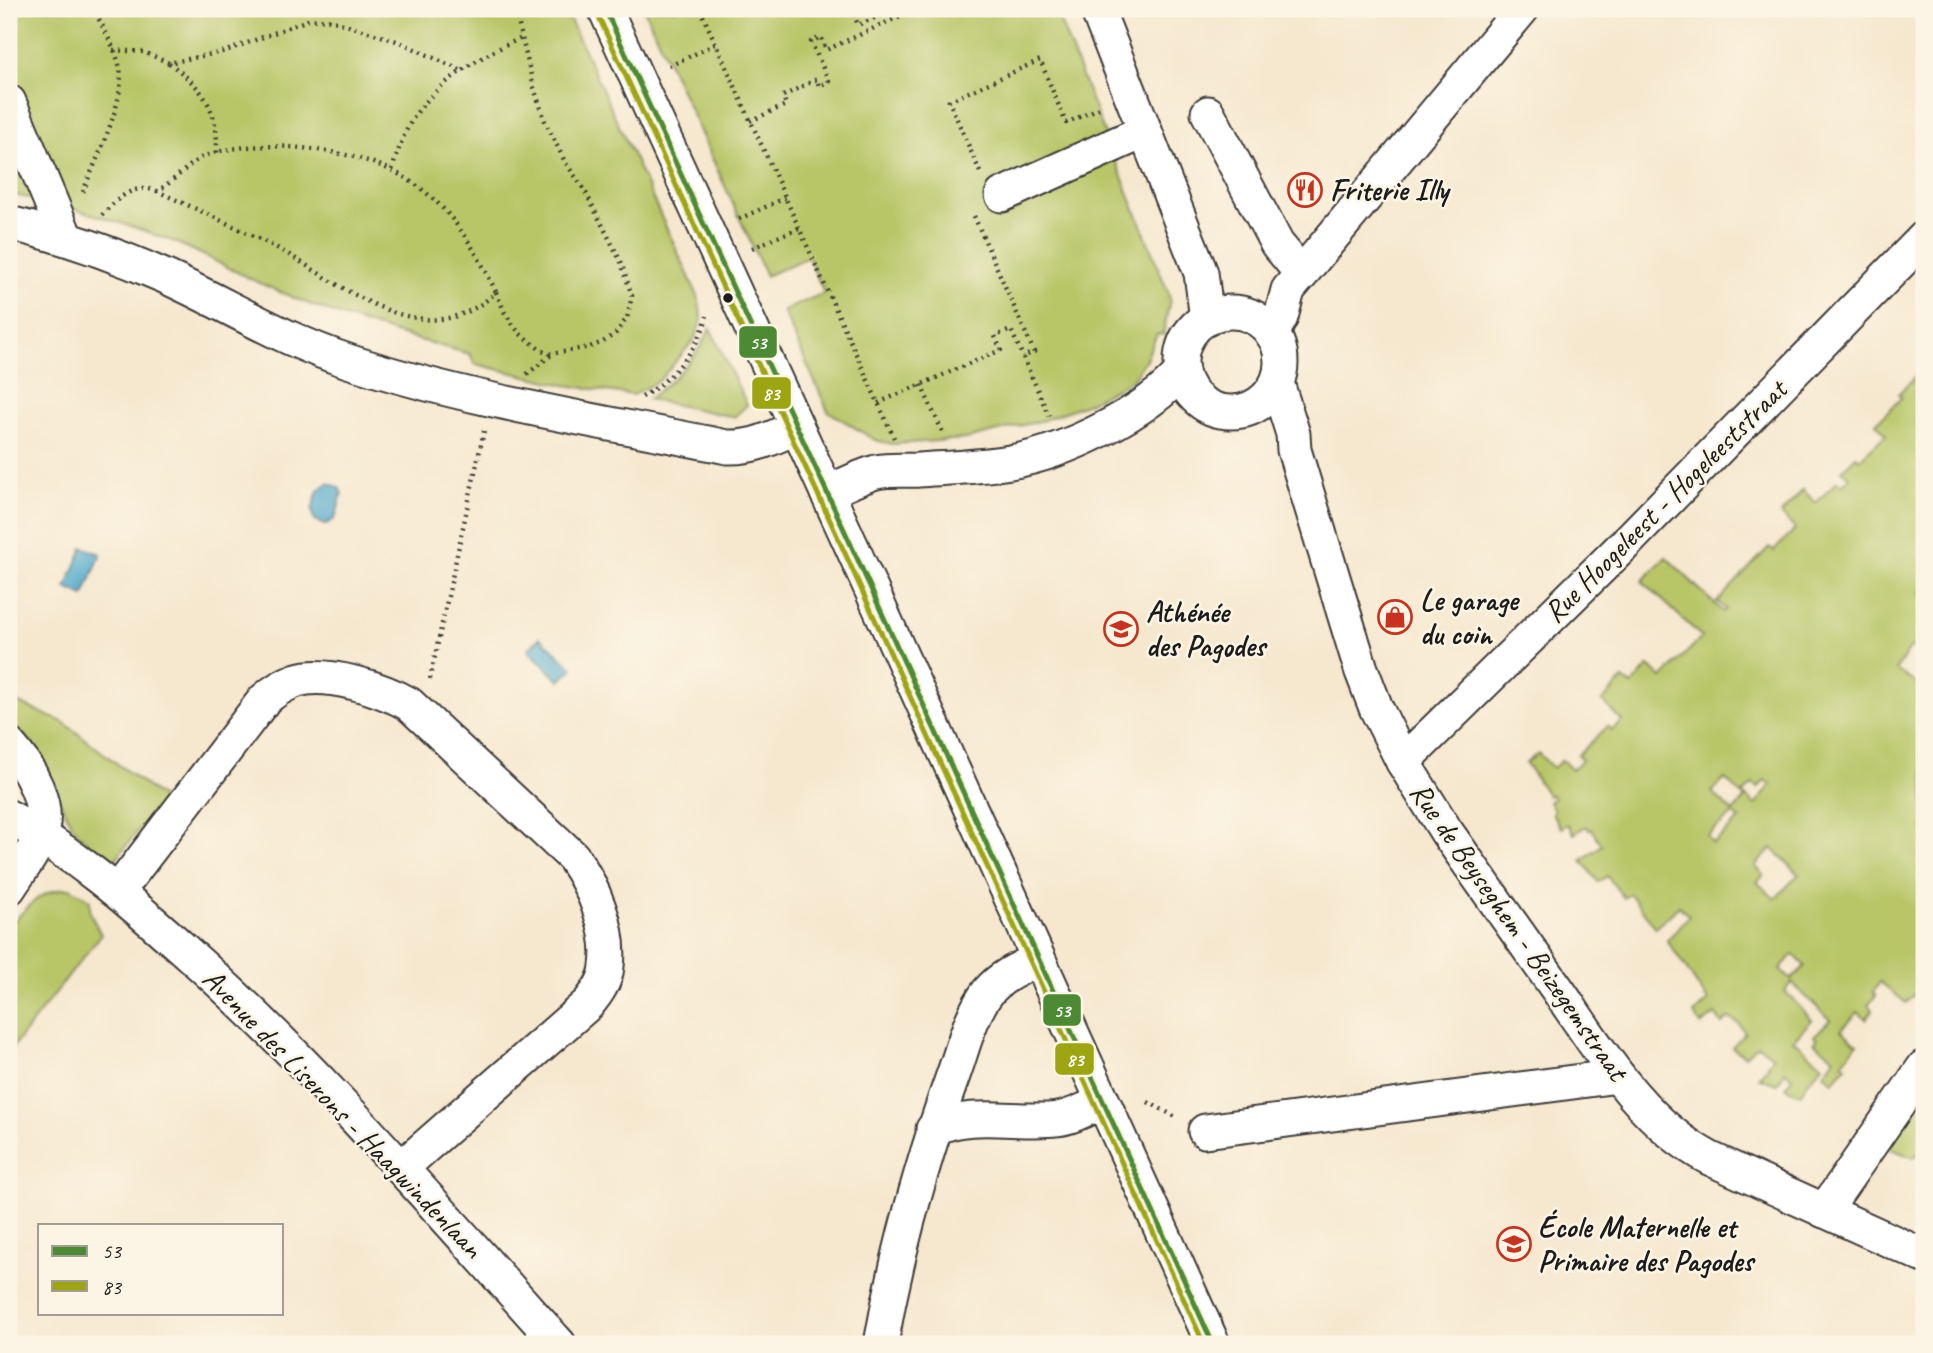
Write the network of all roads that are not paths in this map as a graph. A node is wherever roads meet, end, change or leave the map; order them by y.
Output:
1 (605, 9) edge
2 (1097, 9) edge
3 (1522, 9) edge
4 (9, 102) edge
5 (1208, 113) dead end
6 (1145, 131) junction
7 (1002, 195) dead end
8 (9, 223) edge
9 (80, 231) junction
10 (1924, 237) edge
11 (1295, 282) junction
12 (1240, 321) junction
13 (1182, 370) junction
14 (1277, 383) junction
15 (1201, 402) junction
16 (1142, 407) junction
17 (1253, 408) junction
18 (796, 427) junction
19 (1293, 450) junction
20 (827, 492) junction
21 (9, 745) edge
22 (1403, 762) junction
23 (9, 817) edge
24 (41, 835) junction
25 (9, 888) edge
26 (118, 891) junction
27 (1037, 960) junction
28 (1924, 1067) edge
29 (1618, 1076) junction
30 (1102, 1102) junction
31 (933, 1129) junction
32 (1205, 1131) dead end
33 (401, 1168) junction
34 (1824, 1211) junction
35 (1924, 1256) edge
36 (559, 1344) edge
37 (881, 1344) edge
38 (1213, 1344) edge

1 - 18 street
2 - 6 street, Rue de Beyseghem - Beizegemstraat
3 - 11 street
4 - 9 street
5 - 11 street
6 - 7 street
6 - 12 street, Rue de Beyseghem - Beizegemstraat
8 - 9 street
9 - 18 street
10 - 22 street, Rue Hoogeleest - Hogeleeststraat
11 - 12 street
12 - 13 street
12 - 14 street, Rue de Beyseghem - Beizegemstraat
13 - 15 street
13 - 16 street
14 - 17 street
14 - 19 street, Rue de Beyseghem - Beizegemstraat
15 - 16 street
15 - 17 street
16 - 20 street
17 - 19 street, Rue de Beyseghem - Beizegemstraat
18 - 20 street
19 - 22 street, Rue de Beyseghem - Beizegemstraat
20 - 27 street
21 - 24 street
22 - 29 street, Rue de Beyseghem - Beizegemstraat
23 - 24 street, Avenue des Liserons - Haagwindenlaan
24 - 25 street
24 - 26 street, Avenue des Liserons - Haagwindenlaan
26 - 33 street, Avenue des Liserons - Haagwindenlaan
26 - 33 street
27 - 30 street
27 - 31 street
28 - 34 street
29 - 32 street
29 - 34 street, Rue de Beyseghem - Beizegemstraat
30 - 31 street
30 - 38 street
31 - 37 street
33 - 36 street, Avenue des Liserons - Haagwindenlaan
34 - 35 street, Rue de Beyseghem - Beizegemstraat

